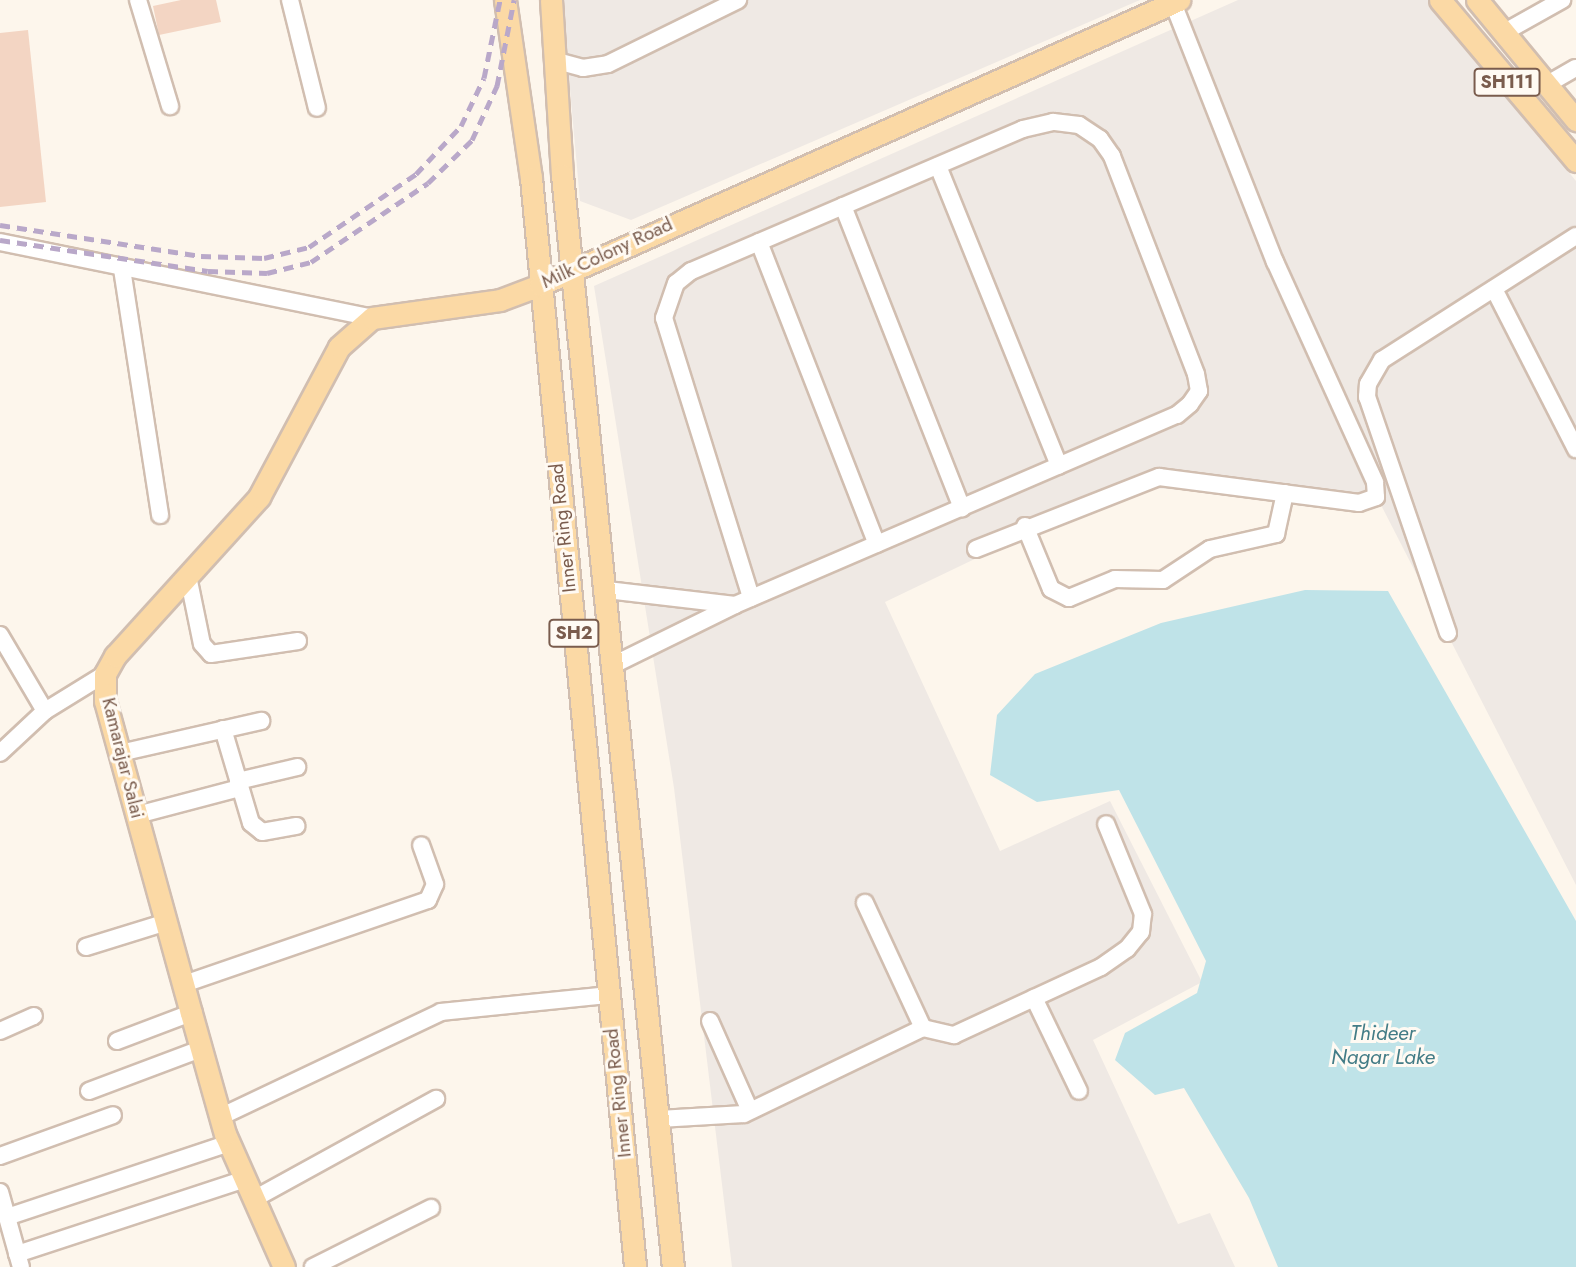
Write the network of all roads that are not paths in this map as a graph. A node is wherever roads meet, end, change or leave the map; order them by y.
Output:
1 (138, 0) edge
2 (290, 0) edge
3 (505, 0) edge
4 (551, 0) edge
5 (738, 0) edge
6 (1440, 0) edge
7 (1477, 0) edge
8 (1562, 0) edge
9 (1176, 1) edge
10 (1503, 33) junction
11 (557, 61) junction
12 (1576, 68) edge
13 (1546, 85) junction
14 (170, 106) dead end
15 (317, 108) dead end
16 (1576, 120) edge
17 (1576, 161) edge
18 (939, 166) junction
19 (842, 206) junction
20 (1576, 236) edge
21 (0, 242) edge
22 (759, 242) junction
23 (572, 266) junction
24 (122, 269) junction
25 (540, 285) junction
26 (1494, 289) junction
27 (372, 318) junction
28 (1576, 449) edge
29 (1059, 466) junction
30 (1285, 493) junction
31 (962, 508) junction
32 (160, 515) dead end
33 (1025, 526) junction
34 (877, 544) junction
35 (976, 549) dead end
36 (188, 576) junction
37 (607, 590) junction
38 (743, 601) junction
39 (1448, 633) dead end
40 (0, 635) edge
41 (298, 640) dead end
42 (613, 665) junction
43 (105, 674) junction
44 (45, 711) junction
45 (261, 721) dead end
46 (223, 729) junction
47 (0, 752) edge
48 (120, 753) junction
49 (297, 766) dead end
50 (239, 784) junction
51 (137, 815) junction
52 (1106, 824) dead end
53 (296, 826) dead end
54 (421, 845) dead end
55 (864, 903) dead end
56 (167, 922) junction
57 (86, 947) dead end
58 (184, 984) junction
59 (609, 995) junction
60 (1034, 998) junction
61 (191, 1013) junction
62 (34, 1016) dead end
63 (710, 1021) dead end
64 (923, 1028) junction
65 (0, 1031) edge
66 (117, 1041) dead end
67 (201, 1048) junction
68 (89, 1091) dead end
69 (1079, 1091) dead end
70 (436, 1099) dead end
71 (750, 1111) junction
72 (113, 1115) dead end
73 (220, 1117) junction
74 (659, 1119) junction
75 (229, 1143) junction
76 (0, 1156) edge
77 (245, 1179) junction
78 (0, 1192) edge
79 (254, 1199) junction
80 (431, 1208) dead end
81 (7, 1217) junction
82 (19, 1260) edge
83 (284, 1267) edge
84 (313, 1267) edge
85 (635, 1267) edge
86 (673, 1267) edge

1 - 14 street
2 - 15 street
3 - 25 main road, Inner Ring Road / SH2
4 - 11 main road, Inner Ring Road / SH2
5 - 11 street
6 - 17 main road, SH111
7 - 10 main road, SH111
8 - 10 street
9 - 23 main road, Milk Colony Road
9 - 30 street
10 - 13 main road, SH111
11 - 23 main road, Inner Ring Road / SH2
12 - 13 street
13 - 16 main road, SH111
18 - 19 street
18 - 29 street
18 - 29 street
19 - 22 street
19 - 31 street
20 - 26 street
21 - 24 street, Milk Colony Road
22 - 34 street
22 - 38 street
23 - 25 main road, Milk Colony Road
23 - 37 main road, Inner Ring Road / SH2
24 - 27 street, Milk Colony Road
24 - 32 street
25 - 27 main road, Milk Colony Road
25 - 59 main road, Inner Ring Road / SH2
26 - 28 street
26 - 39 street
27 - 36 main road, Kamarajar Salai
29 - 31 street
30 - 33 street
30 - 33 street
31 - 34 street
33 - 35 street
34 - 38 street
36 - 41 street
36 - 43 main road, Kamarajar Salai
37 - 38 street
37 - 42 main road, Inner Ring Road / SH2
38 - 42 street
40 - 44 street
42 - 74 main road, Inner Ring Road / SH2
43 - 44 street
43 - 48 main road, Kamarajar Salai
44 - 47 street
45 - 46 street
46 - 48 street
46 - 50 street
48 - 51 main road, Kamarajar Salai
49 - 50 street
50 - 51 street
50 - 53 street
51 - 56 main road, Kamarajar Salai
52 - 60 street
54 - 58 street
55 - 64 street
56 - 57 street
56 - 58 main road, Kamarajar Salai
58 - 61 main road, Kamarajar Salai
59 - 73 street
59 - 85 main road, Inner Ring Road / SH2
60 - 64 street
60 - 69 street
61 - 66 street
61 - 67 main road, Kamarajar Salai
62 - 65 street
63 - 71 street
64 - 71 street
67 - 68 street
67 - 73 main road, Kamarajar Salai
70 - 79 street
71 - 74 street
72 - 76 street
73 - 75 main road, Kamarajar Salai
74 - 86 main road, Inner Ring Road / SH2
75 - 77 main road, Kamarajar Salai
75 - 81 street
77 - 79 main road, Kamarajar Salai
77 - 82 street
78 - 81 street
79 - 83 main road, Kamarajar Salai
80 - 84 street
81 - 82 street

